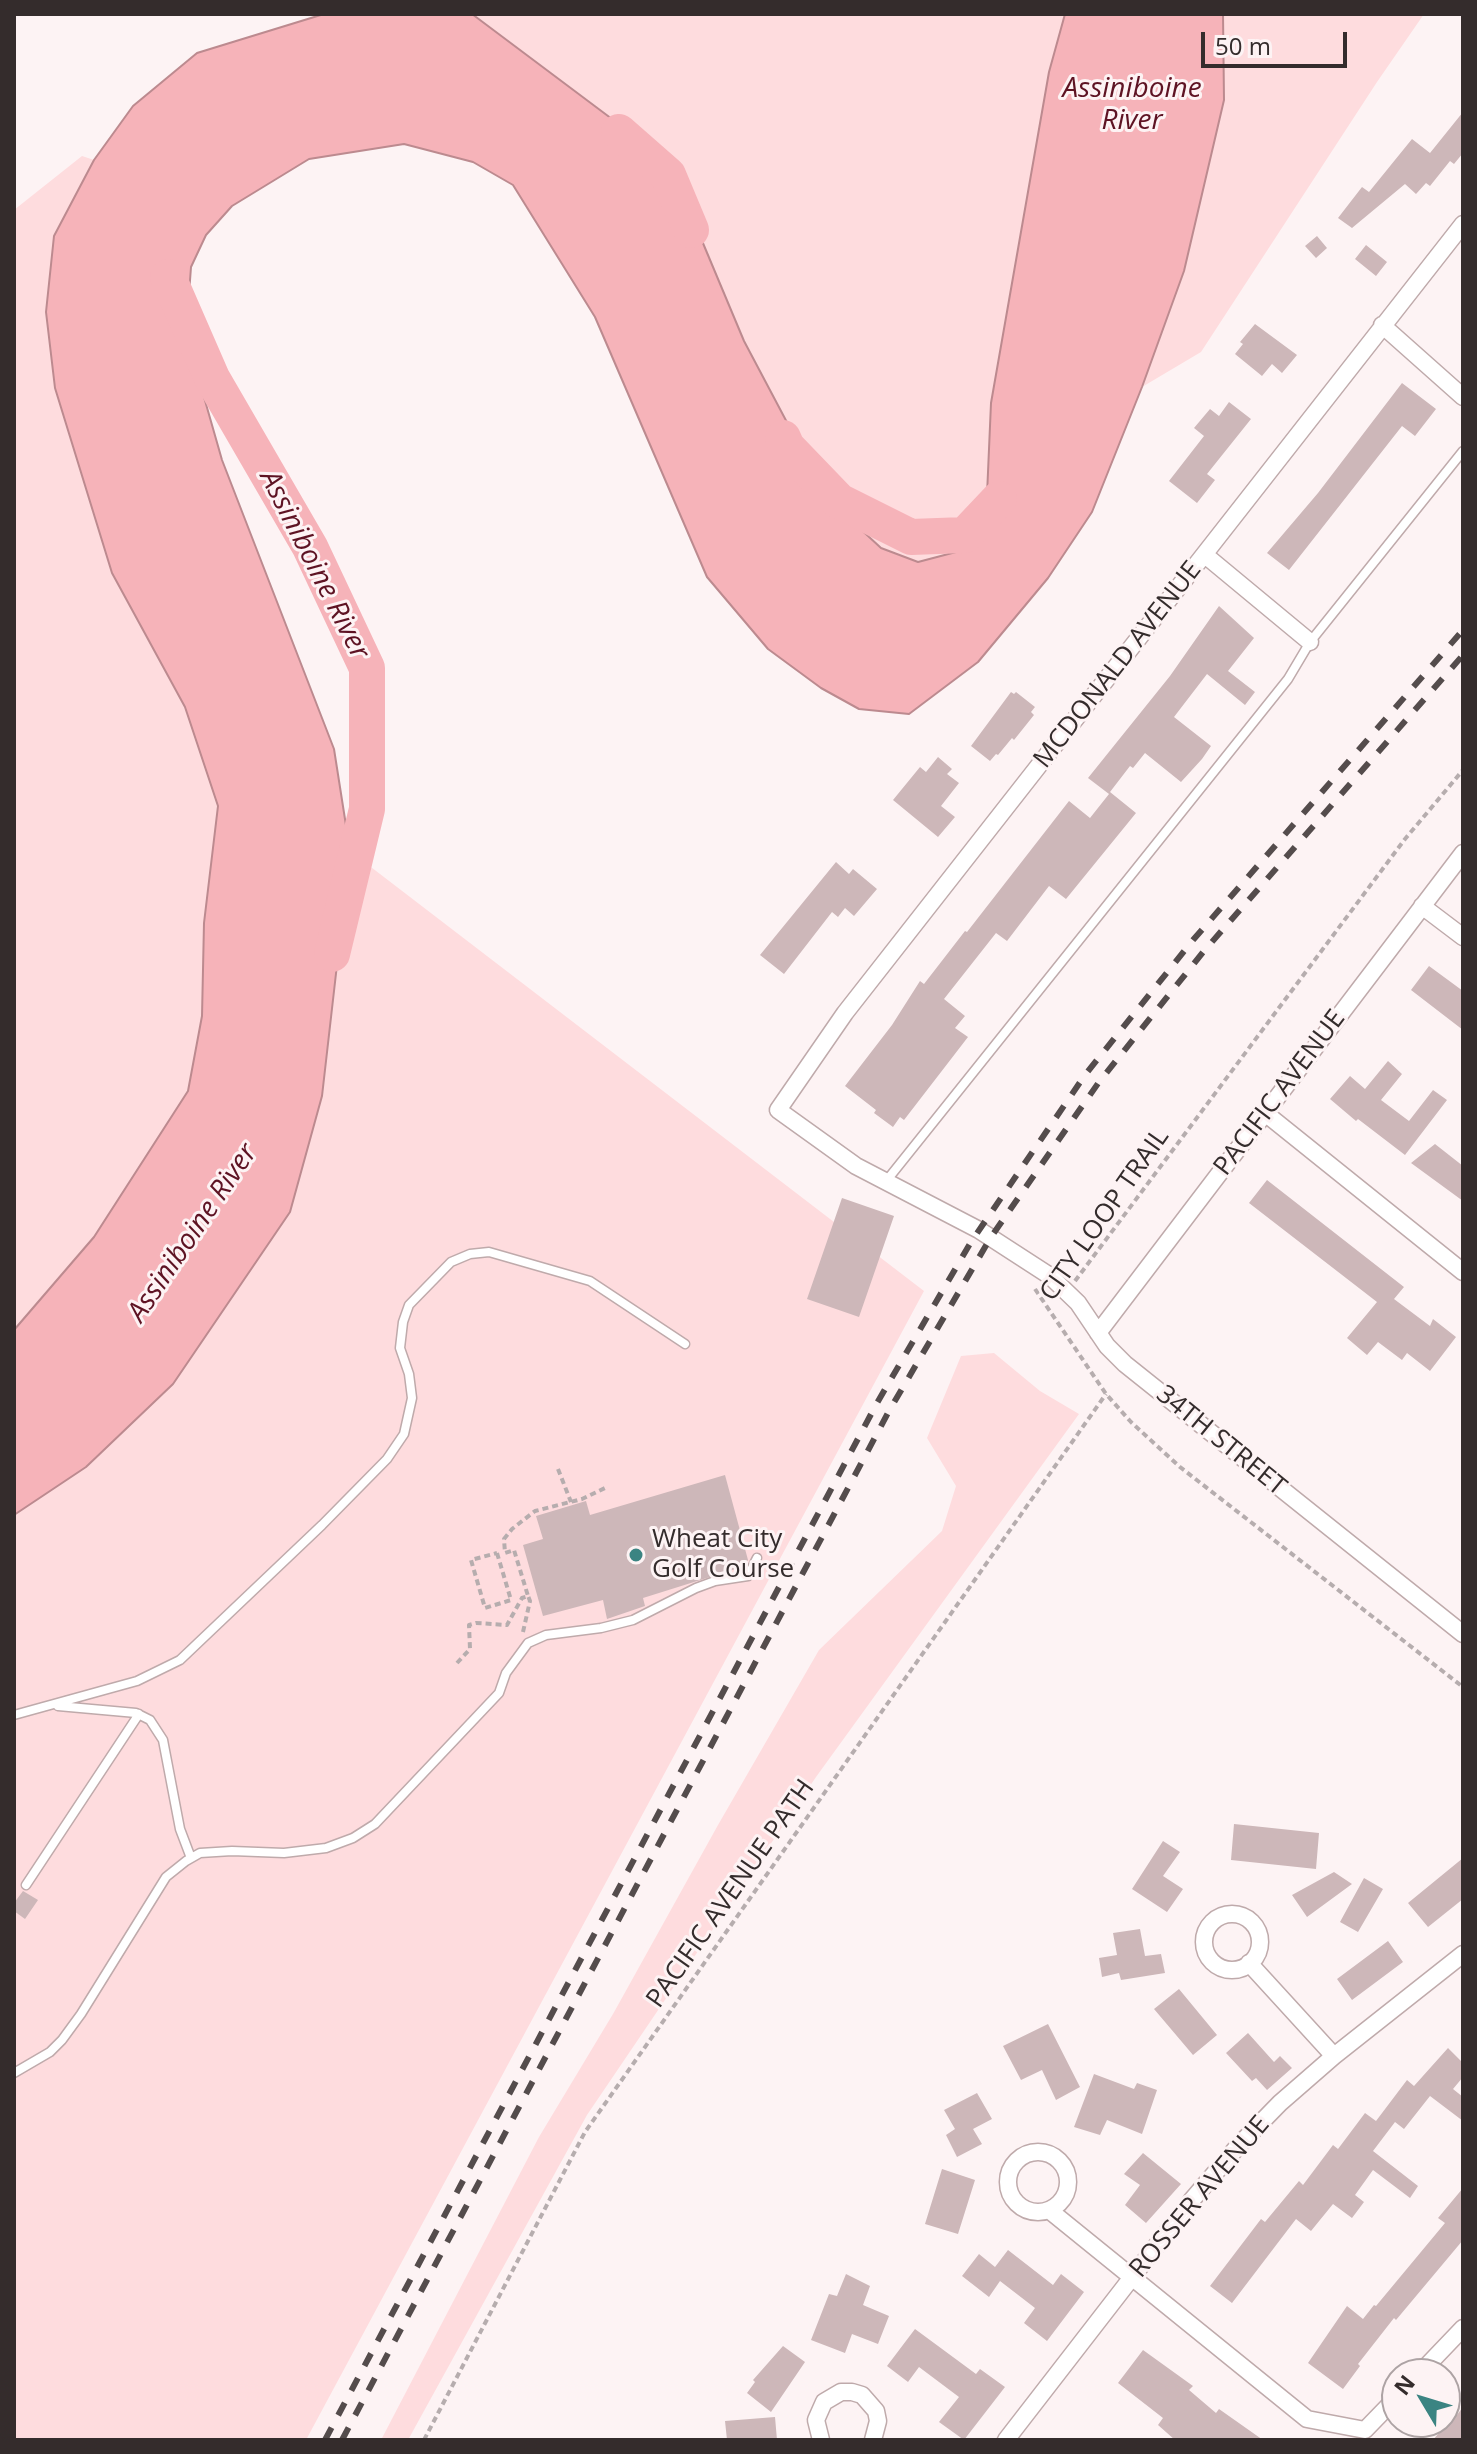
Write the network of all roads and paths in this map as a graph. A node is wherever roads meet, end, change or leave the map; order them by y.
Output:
1 (1463, 224) edge
2 (1382, 325) junction
3 (1463, 397) edge
4 (1463, 451) edge
5 (1205, 555) junction
6 (1310, 642) junction
7 (1463, 770) edge
8 (1463, 853) edge
9 (1422, 906) junction
10 (1463, 937) edge
11 (778, 1110) joint
12 (1265, 1113) junction
13 (887, 1180) junction
14 (1463, 1272) edge
15 (1068, 1291) junction
16 (1098, 1333) junction
17 (685, 1344) dead end
18 (1106, 1394) junction
19 (558, 1469) dead end
20 (605, 1488) dead end
21 (571, 1502) junction
22 (504, 1551) junction
23 (497, 1553) junction
24 (757, 1558) dead end
25 (528, 1596) junction
26 (1463, 1634) edge
27 (528, 1643) junction
28 (457, 1663) dead end
29 (1463, 1687) edge
30 (51, 1705) junction
31 (139, 1714) junction
32 (14, 1715) edge
33 (191, 1858) junction
34 (26, 1885) dead end
35 (1463, 1954) edge
36 (1249, 1963) dead end
37 (1334, 2056) junction
38 (14, 2073) edge
39 (1049, 2210) dead end
40 (1132, 2278) junction
41 (1463, 2328) edge
42 (1434, 2358) edge
43 (1381, 2414) edge
44 (424, 2440) edge
45 (821, 2440) edge
46 (873, 2440) edge
47 (1006, 2440) edge

1 - 2 street, MCDONALD AVENUE
2 - 3 street
2 - 5 street, MCDONALD AVENUE
4 - 6 lane
5 - 6 street
5 - 11 street, MCDONALD AVENUE
6 - 13 lane
7 - 15 path, CITY LOOP TRAIL
8 - 9 street, PACIFIC AVENUE
9 - 10 street
9 - 12 street, PACIFIC AVENUE
11 - 13 street, 34TH STREET
12 - 14 street
12 - 16 street, PACIFIC AVENUE
13 - 15 street, 34TH STREET
15 - 16 street, 34TH STREET
15 - 18 path, CITY LOOP TRAIL
16 - 26 street, 34TH STREET
17 - 30 lane
18 - 29 path, CITY LOOP TRAIL
18 - 44 path, PACIFIC AVENUE PATH
19 - 21 path
20 - 21 path
21 - 22 path
22 - 23 path
22 - 25 path
23 - 23 path
24 - 27 lane
25 - 27 path
25 - 28 path
27 - 33 lane
30 - 31 lane
30 - 32 lane
31 - 33 lane
31 - 34 lane
33 - 38 lane
35 - 37 street, ROSSER AVENUE
36 - 37 street
37 - 40 street, ROSSER AVENUE
39 - 40 street
40 - 43 street
40 - 47 street, ROSSER AVENUE
41 - 42 street
45 - 46 street

